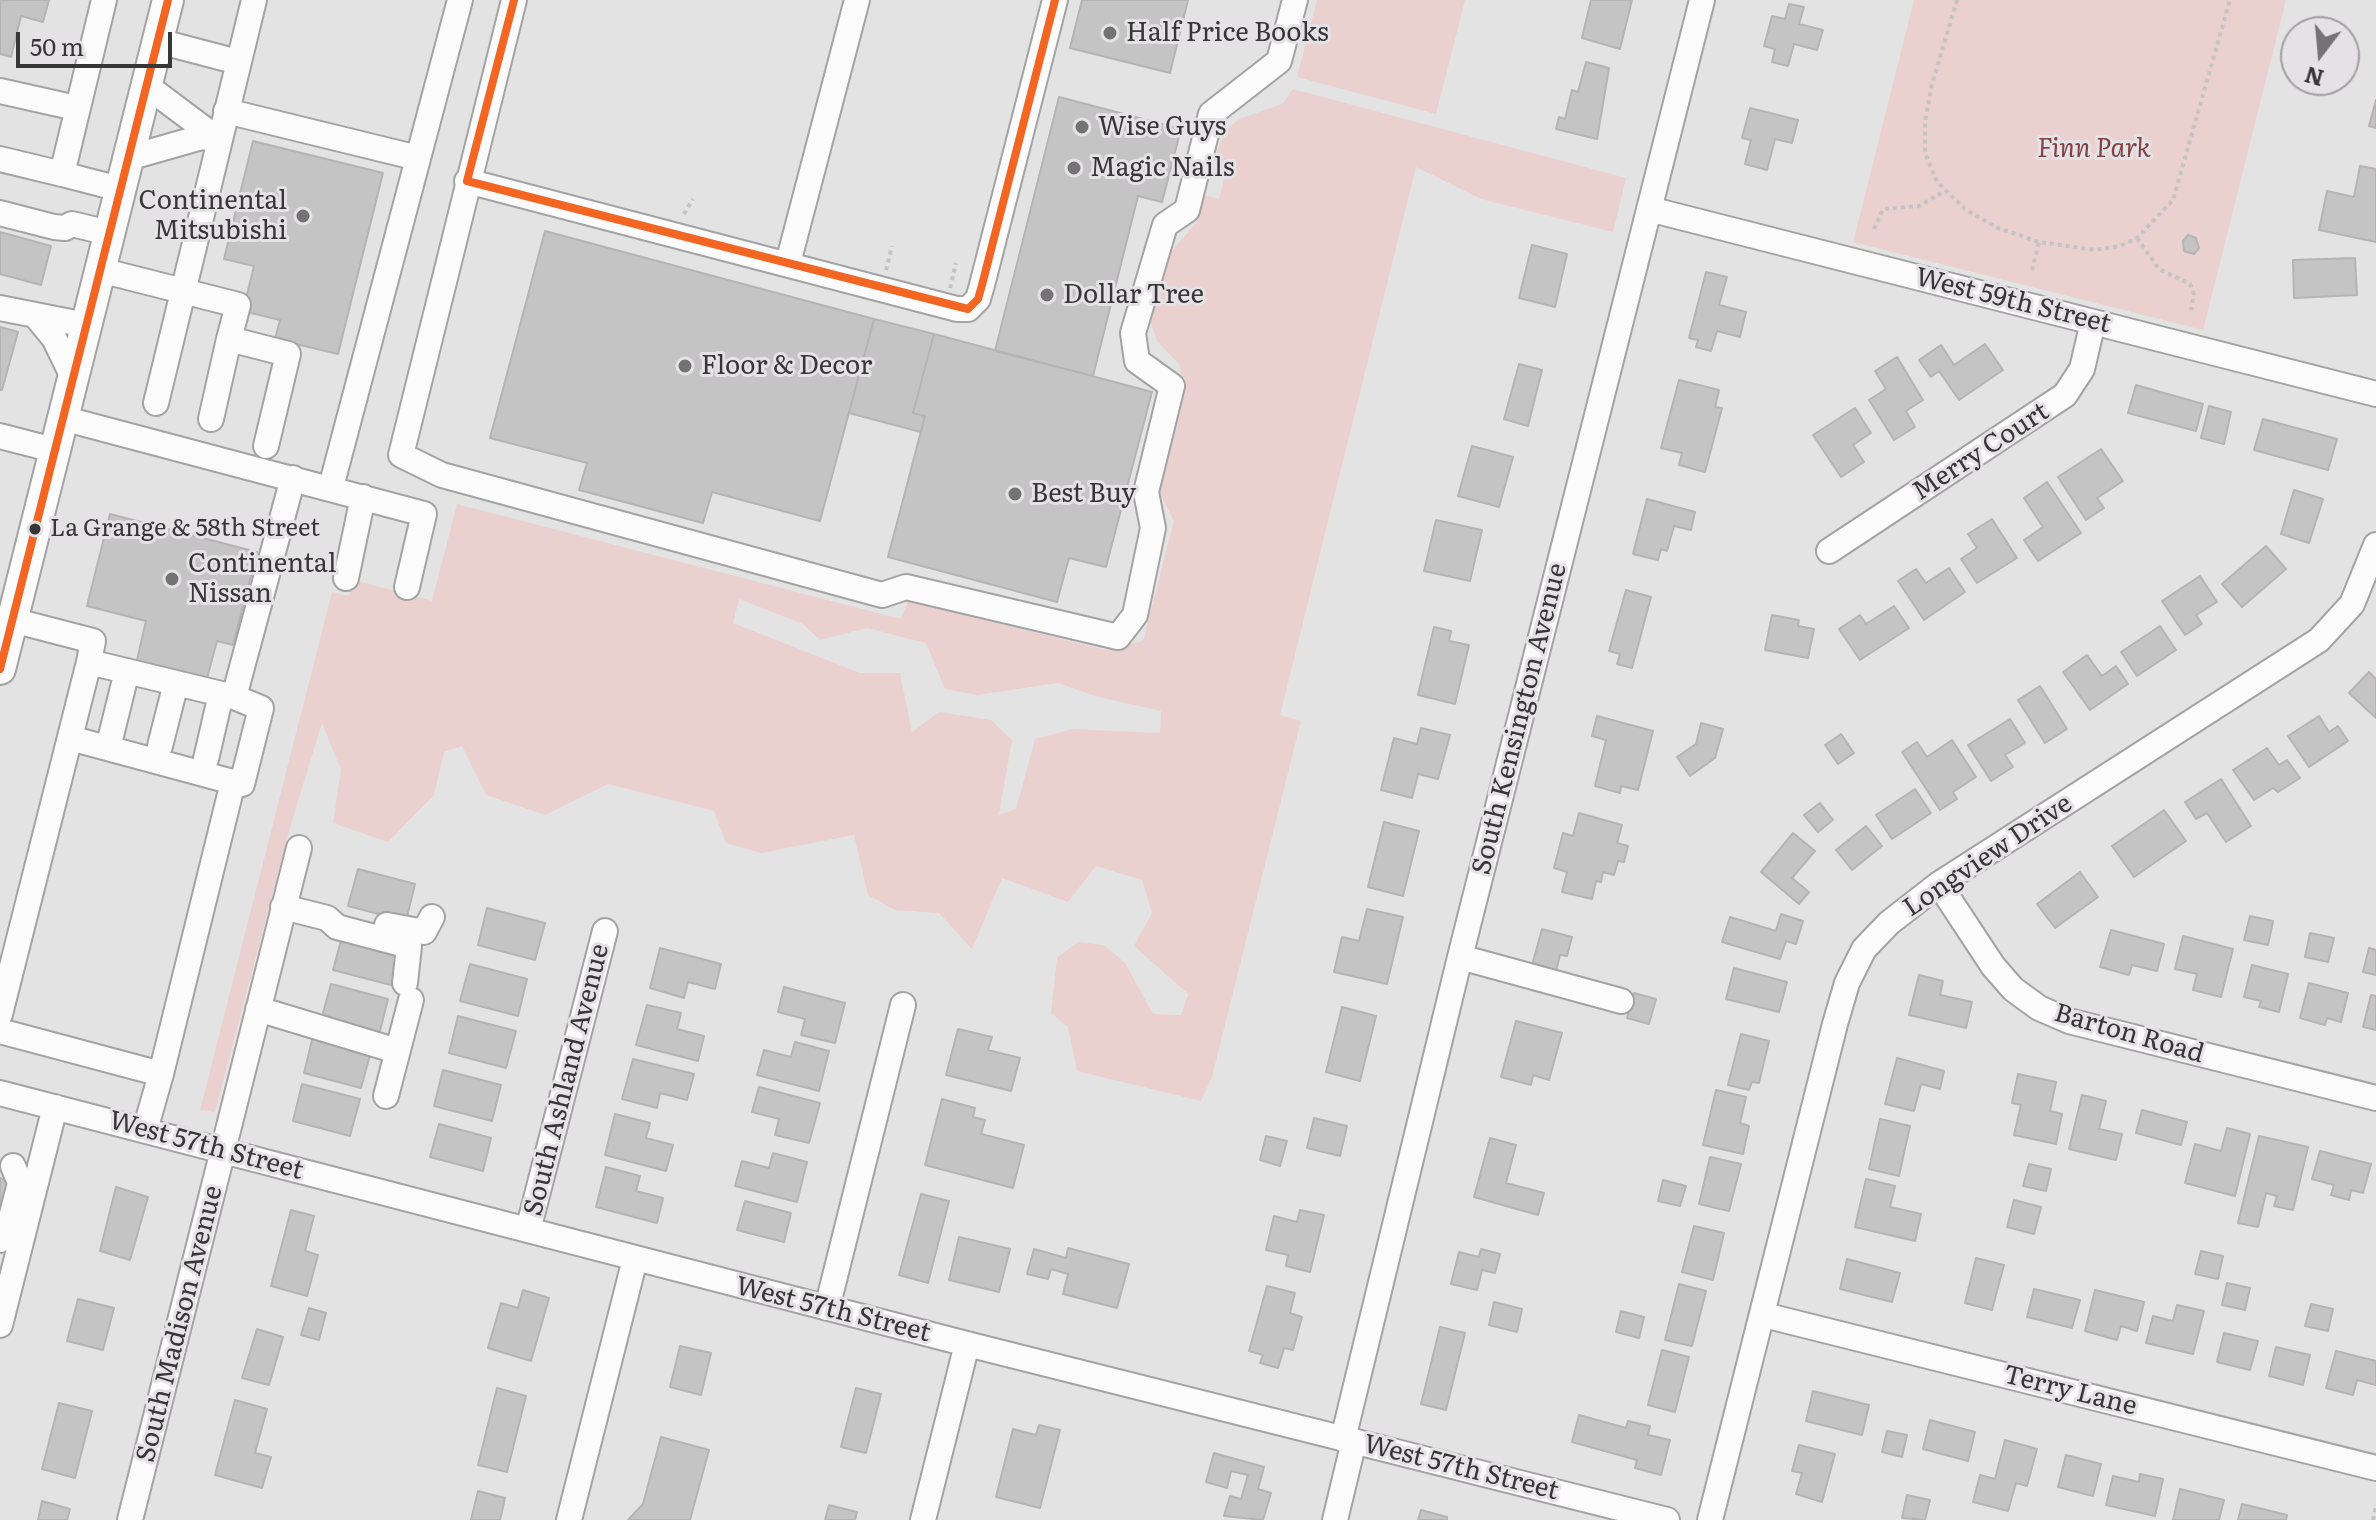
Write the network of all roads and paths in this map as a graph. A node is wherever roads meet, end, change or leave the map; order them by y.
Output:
1 (104, 0) edge
2 (168, 0) edge
3 (254, 0) edge
4 (460, 0) edge
5 (514, 0) edge
6 (857, 0) edge
7 (1055, 0) edge
8 (1295, 0) edge
9 (1702, 0) edge
10 (1957, 0) edge
11 (2230, 0) edge
12 (158, 41) junction
13 (238, 62) junction
14 (147, 86) junction
15 (0, 91) edge
16 (76, 108) junction
17 (226, 111) junction
18 (219, 140) junction
19 (128, 158) junction
20 (418, 158) junction
21 (0, 159) edge
22 (62, 174) junction
23 (467, 181) junction
24 (120, 189) junction
25 (1945, 191) junction
26 (1649, 209) junction
27 (0, 213) edge
28 (1874, 229) dead end
29 (109, 233) junction
30 (2137, 238) junction
31 (2039, 242) junction
32 (788, 263) junction
33 (100, 270) junction
34 (2032, 270) dead end
35 (183, 291) junction
36 (0, 308) edge
37 (2191, 310) dead end
38 (35, 315) junction
39 (2093, 322) junction
40 (86, 325) junction
41 (229, 339) junction
42 (73, 377) junction
43 (2376, 394) edge
44 (156, 403) dead end
45 (62, 418) junction
46 (211, 419) dead end
47 (0, 436) edge
48 (266, 446) dead end
49 (54, 450) junction
50 (293, 478) junction
51 (331, 487) junction
52 (363, 497) junction
53 (2376, 545) edge
54 (1829, 551) dead end
55 (346, 578) dead end
56 (407, 587) dead end
57 (9, 608) edge
58 (89, 662) junction
59 (0, 669) edge
60 (127, 671) junction
61 (176, 683) junction
62 (227, 695) junction
63 (70, 738) junction
64 (160, 746) dead end
65 (108, 748) junction
66 (206, 759) dead end
67 (233, 782) junction
68 (299, 848) dead end
69 (1939, 884) junction
70 (283, 907) junction
71 (432, 917) dead end
72 (327, 918) junction
73 (605, 931) dead end
74 (1460, 957) junction
75 (1621, 1001) dead end
76 (903, 1005) dead end
77 (258, 1009) junction
78 (0, 1014) edge
79 (0, 1031) edge
80 (397, 1051) junction
81 (161, 1074) junction
82 (0, 1093) edge
83 (386, 1096) dead end
84 (2376, 1098) edge
85 (55, 1107) junction
86 (145, 1130) junction
87 (223, 1151) junction
88 (6, 1164) edge
89 (39, 1168) junction
90 (528, 1230) junction
91 (6, 1249) edge
92 (635, 1259) junction
93 (827, 1308) junction
94 (1764, 1315) junction
95 (0, 1325) edge
96 (967, 1344) junction
97 (1349, 1440) junction
98 (2376, 1468) edge
99 (2376, 1507) edge
100 (130, 1520) edge
101 (569, 1520) edge
102 (923, 1520) edge
103 (1335, 1520) edge
104 (1667, 1520) edge
105 (1710, 1520) edge
106 (2373, 1520) edge

1 - 16 street
2 - 12 main road
3 - 13 street
4 - 20 street
5 - 23 street
6 - 32 street
7 - 32 street
8 - 23 street
9 - 26 street, South Kensington Avenue
10 - 25 path
11 - 30 path
12 - 13 street
12 - 14 main road
13 - 17 street
14 - 18 street
14 - 19 main road
15 - 16 street
16 - 22 street
17 - 18 street
17 - 20 street
18 - 19 street
18 - 35 street
19 - 24 main road
20 - 51 street
21 - 22 street
22 - 24 street
23 - 32 street
24 - 29 main road
25 - 28 path
25 - 31 path
26 - 39 street, West 59th Street
26 - 74 street, South Kensington Avenue
27 - 29 street
29 - 33 main road
30 - 31 path
30 - 37 path
31 - 34 path
33 - 35 street
33 - 40 main road
35 - 41 street
35 - 44 street
36 - 38 street
38 - 40 street
38 - 42 street
39 - 43 street, West 59th Street
39 - 54 street, Merry Court
40 - 42 main road
41 - 46 street
41 - 48 street
42 - 45 main road
45 - 49 main road
45 - 50 street
47 - 49 street
49 - 57 main road
50 - 51 street
50 - 62 street
51 - 52 street
52 - 55 street
52 - 56 street
53 - 69 street, Longview Drive
57 - 58 street
57 - 59 main road
58 - 60 street
58 - 63 street
60 - 61 street
60 - 65 street
61 - 62 street
61 - 64 street
62 - 66 street
62 - 67 street
63 - 65 street
63 - 78 street
65 - 67 street
67 - 81 street
68 - 70 street, South Madison Avenue
69 - 84 street, Barton Road
69 - 94 street, Longview Drive
70 - 72 street
70 - 77 street, South Madison Avenue
71 - 72 street
72 - 80 street
73 - 90 street, South Ashland Avenue
74 - 75 street
74 - 97 street, South Kensington Avenue
76 - 93 street
77 - 80 street
77 - 87 street, South Madison Avenue
79 - 81 street
80 - 83 street
81 - 86 street
82 - 85 street, West 57th Street
85 - 86 street, West 57th Street
85 - 89 street
86 - 87 street, West 57th Street
87 - 90 street, West 57th Street
87 - 100 street, South Madison Avenue
88 - 89 street
88 - 91 street
89 - 91 street
90 - 92 street, West 57th Street
91 - 95 street
92 - 93 street, West 57th Street
92 - 101 street
93 - 96 street, West 57th Street
94 - 98 street, Terry Lane
94 - 105 street, Longview Drive
96 - 97 street, West 57th Street
96 - 102 street
97 - 103 street, South Kensington Avenue
97 - 104 street, West 57th Street
99 - 106 path

